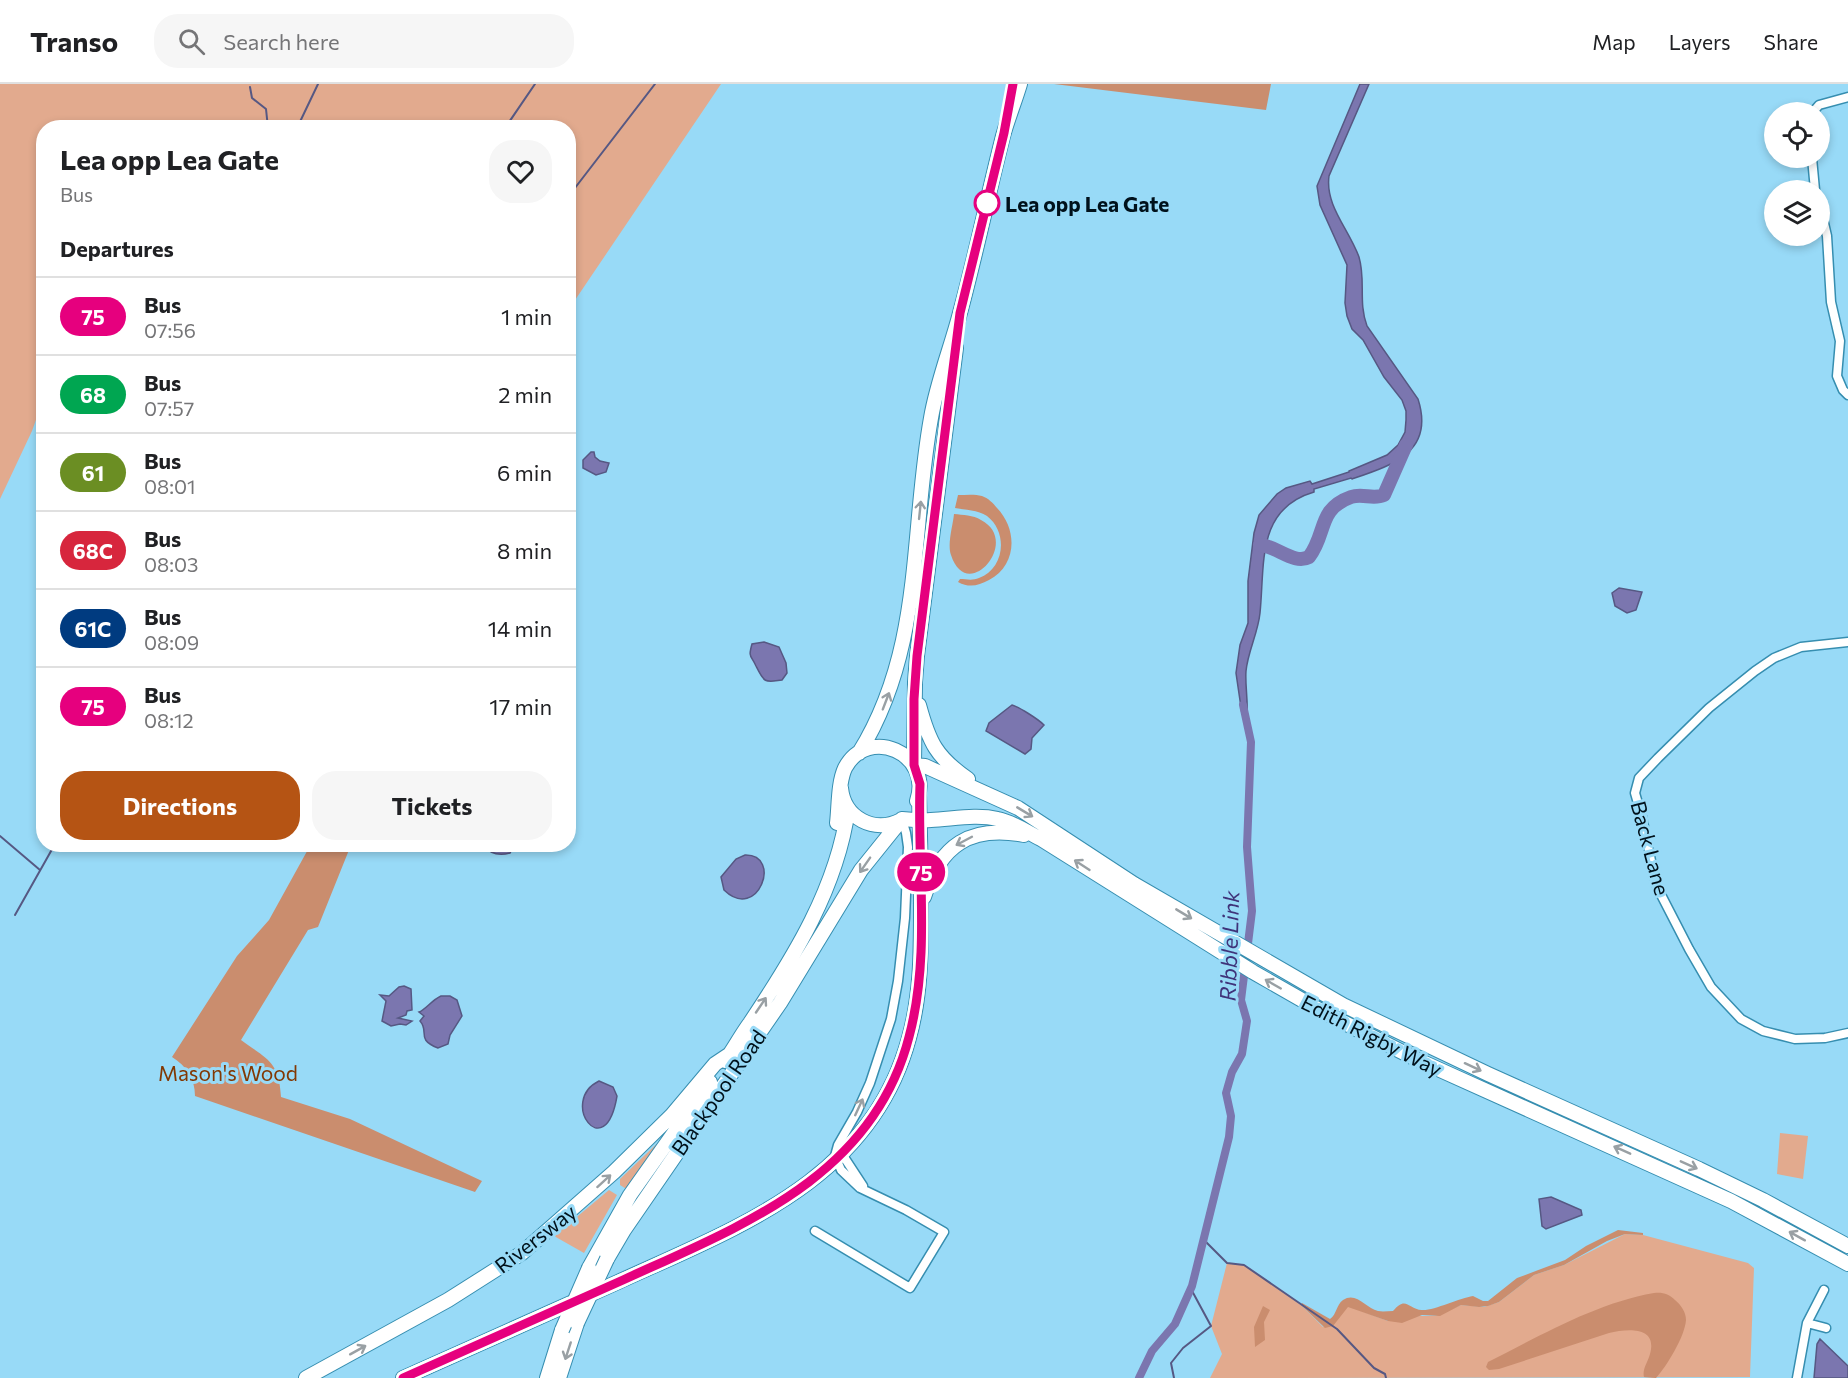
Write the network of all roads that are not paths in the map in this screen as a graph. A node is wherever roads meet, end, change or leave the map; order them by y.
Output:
1 (1013, 84) edge
2 (1020, 84) edge
3 (1848, 97) edge
4 (1830, 102) edge
5 (1004, 133) junction
6 (1828, 246) edge
7 (960, 313) junction
8 (1848, 395) edge
9 (1848, 642) edge
10 (915, 688) junction
11 (859, 753) junction
12 (914, 765) junction
13 (841, 788) junction
14 (988, 792) junction
15 (919, 795) junction
16 (848, 808) junction
17 (902, 819) junction
18 (920, 820) junction
19 (887, 837) junction
20 (1041, 839) junction
21 (908, 841) junction
22 (1132, 891) junction
23 (821, 899) junction
24 (921, 915) junction
25 (1848, 1032) edge
26 (730, 1054) junction
27 (839, 1157) junction
28 (815, 1231) dead end
29 (1848, 1246) edge
30 (1848, 1264) edge
31 (1824, 1290) dead end
32 (1808, 1323) junction
33 (1826, 1328) dead end
34 (306, 1378) edge
35 (403, 1378) edge
36 (547, 1378) edge
37 (559, 1378) edge
38 (1797, 1378) edge

1 - 5 highway
2 - 5 highway
3 - 4 street
5 - 7 highway
6 - 8 street
7 - 10 highway
11 -> 7 highway
9 - 25 street, Back Lane
10 - 12 highway
10 - 14 highway
11 - 12 highway
11 - 13 highway
12 - 14 highway, Edith Rigby Way
12 - 15 highway
13 - 16 highway
13 - 23 highway
14 -> 22 highway, Edith Rigby Way
15 - 17 highway
15 - 18 highway
16 - 17 highway
16 - 23 highway, Blackpool Road
17 - 18 highway, Edith Rigby Way
17 - 19 highway, Blackpool Road
17 - 21 street
18 - 20 highway, Edith Rigby Way
18 - 24 highway
19 - 21 street
19 -> 37 highway, Blackpool Road, bridge
22 -> 20 highway, Edith Rigby Way
20 -> 24 highway
27 -> 21 street
22 -> 29 highway, Edith Rigby Way
30 -> 22 highway, Edith Rigby Way
26 -> 23 highway, Blackpool Road
24 - 27 highway
34 -> 26 highway, Riversway
26 - 36 highway, Blackpool Road, bridge
27 - 28 street
27 - 35 highway
31 - 32 street
32 - 33 street
32 - 38 street

